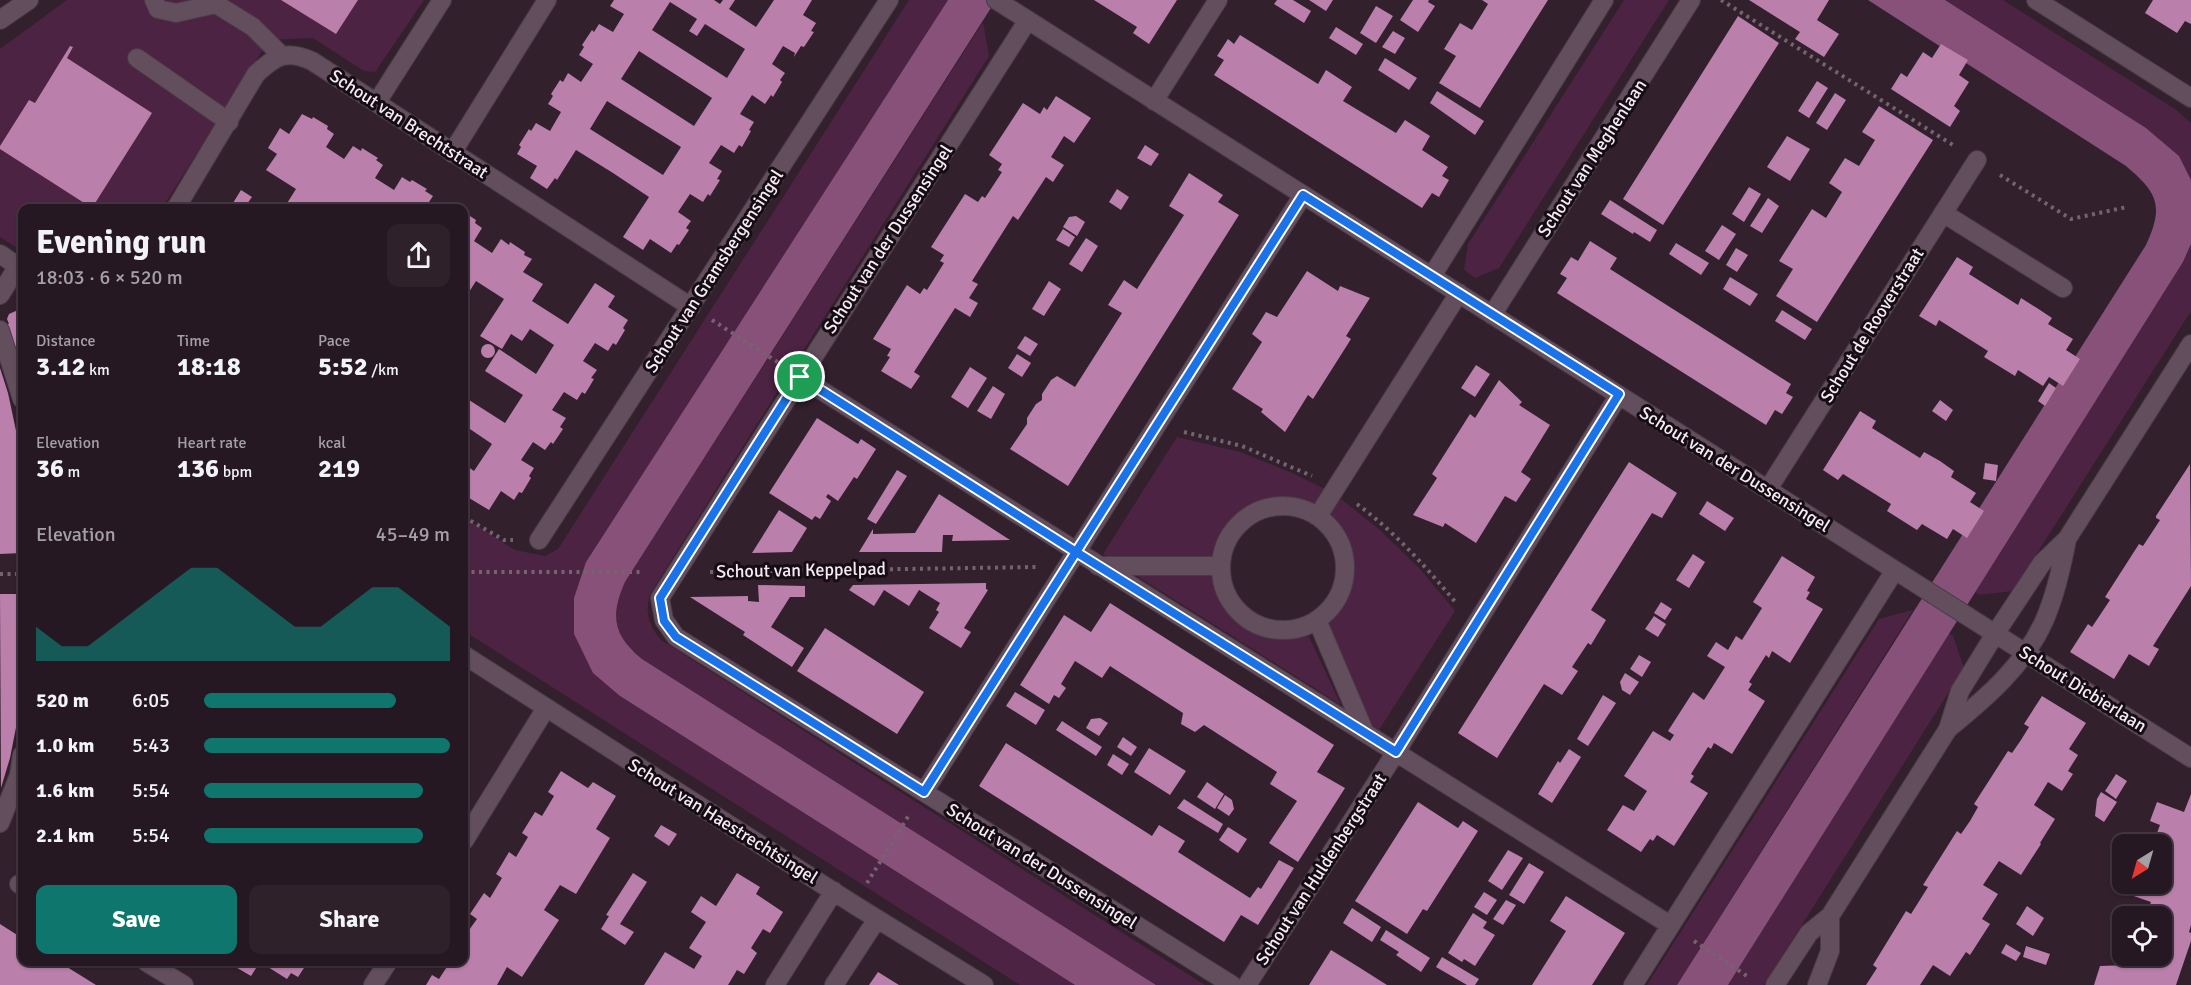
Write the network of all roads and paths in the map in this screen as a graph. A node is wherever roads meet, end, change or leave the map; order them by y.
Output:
1 (154, 0) edge
2 (442, 0) edge
3 (546, 0) edge
4 (889, 0) edge
5 (1218, 0) edge
6 (1604, 0) edge
7 (1691, 0) edge
8 (1721, 0) edge
9 (2036, 0) edge
10 (28, 1) edge
11 (1002, 4) edge
12 (0, 20) edge
13 (1028, 20) junction
14 (281, 55) junction
15 (137, 58) dead end
16 (2191, 98) edge
17 (1155, 101) junction
18 (376, 102) junction
19 (229, 122) junction
20 (452, 153) junction
21 (1977, 160) junction
22 (1303, 195) junction
23 (178, 204) edge
24 (2127, 207) dead end
25 (1943, 213) junction
26 (0, 254) edge
27 (18, 267) edge
28 (18, 271) edge
29 (1432, 276) junction
30 (2063, 288) dead end
31 (1459, 293) junction
32 (0, 295) edge
33 (691, 307) junction
34 (1492, 315) junction
35 (708, 318) dead end
36 (0, 330) edge
37 (2191, 344) edge
38 (793, 372) junction
39 (18, 386) edge
40 (1619, 394) junction
41 (1768, 489) junction
42 (1318, 516) junction
43 (468, 519) edge
44 (2067, 538) junction
45 (538, 540) joint
46 (1071, 559) junction
47 (1098, 566) junction
48 (1220, 566) junction
49 (1895, 570) junction
50 (468, 572) edge
51 (669, 572) junction
52 (0, 574) edge
53 (18, 574) edge
54 (1317, 620) junction
55 (1976, 621) joint
56 (1995, 634) junction
57 (2025, 652) junction
58 (468, 658) edge
59 (546, 708) junction
60 (1948, 729) junction
61 (1365, 733) junction
62 (1396, 752) junction
63 (2191, 758) edge
64 (18, 778) edge
65 (924, 792) junction
66 (0, 823) edge
67 (468, 835) edge
68 (834, 891) junction
69 (854, 904) junction
70 (1830, 916) junction
71 (877, 919) junction
72 (1670, 925) junction
73 (153, 966) edge
74 (385, 966) edge
75 (1750, 978) dead end
76 (184, 985) edge
77 (373, 985) edge
78 (775, 985) edge
79 (834, 985) edge
80 (984, 985) edge
81 (1232, 985) edge
82 (1247, 985) edge
83 (1633, 985) edge
84 (1775, 985) edge
85 (1817, 985) edge

1 - 14 street
2 - 18 street
3 - 20 street
4 - 33 street, Schout van Gramsbergensingel
5 - 17 street
6 - 29 street
7 - 34 street, Schout van Meghenlaan
8 - 21 path
9 - 16 street
10 - 12 street
11 - 13 street, Schout van der Dussensingel
13 - 17 street, Schout van der Dussensingel
13 - 38 street, Schout van der Dussensingel
14 - 18 street, Schout van Brechtstraat
14 - 19 street
15 - 19 street
17 - 22 street, Schout van der Dussensingel
18 - 20 street, Schout van Brechtstraat
19 - 23 street
20 - 33 street, Schout van Brechtstraat
21 - 24 path
21 - 25 street, Schout de Rooverstraat
22 - 29 street, Schout van der Dussensingel
22 - 46 street
25 - 30 street
25 - 41 street, Schout de Rooverstraat
26 - 27 street
28 - 32 street
29 - 31 street, Schout van der Dussensingel
31 - 34 street, Schout van der Dussensingel
31 - 42 street
33 - 45 street, Schout van Gramsbergensingel
34 - 40 street, Schout van der Dussensingel
35 - 38 path
36 - 39 street
37 - 44 street
38 - 46 street
38 - 51 street, Schout van der Dussensingel
40 - 41 street, Schout van der Dussensingel
40 - 62 street, Schout van Huldenbergstraat
41 - 49 street, Schout van der Dussensingel
42 - 48 street
42 - 54 street
43 - 45 path
44 - 56 street
44 - 57 street
46 - 47 street
46 - 51 path, Schout van Keppelpad
46 - 65 street
47 - 48 street
47 - 61 street
48 - 54 street
49 - 55 street, Schout van der Dussensingel
49 - 72 street
50 - 51 path, Schout van Keppelpad
51 - 65 street, Schout van der Dussensingel
52 - 53 path
54 - 61 street
55 - 56 street, Schout Dicbierlaan
56 - 57 street, Schout Dicbierlaan
56 - 60 street
57 - 60 street
57 - 63 street, Schout Dicbierlaan
58 - 59 street, Schout van Haestrechtsingel
59 - 67 street
59 - 68 street, Schout van Haestrechtsingel
60 - 70 street
61 - 62 street
62 - 72 street
62 - 82 street, Schout van Huldenbergstraat
64 - 66 street
65 - 69 path
65 - 81 street, Schout van der Dussensingel
68 - 69 street, Schout van Haestrechtsingel
68 - 78 street
69 - 71 street, Schout van Haestrechtsingel
70 - 84 street
70 - 85 street
71 - 79 street
71 - 80 street, Schout van Haestrechtsingel
72 - 75 path
72 - 83 street
73 - 76 street
74 - 77 street

